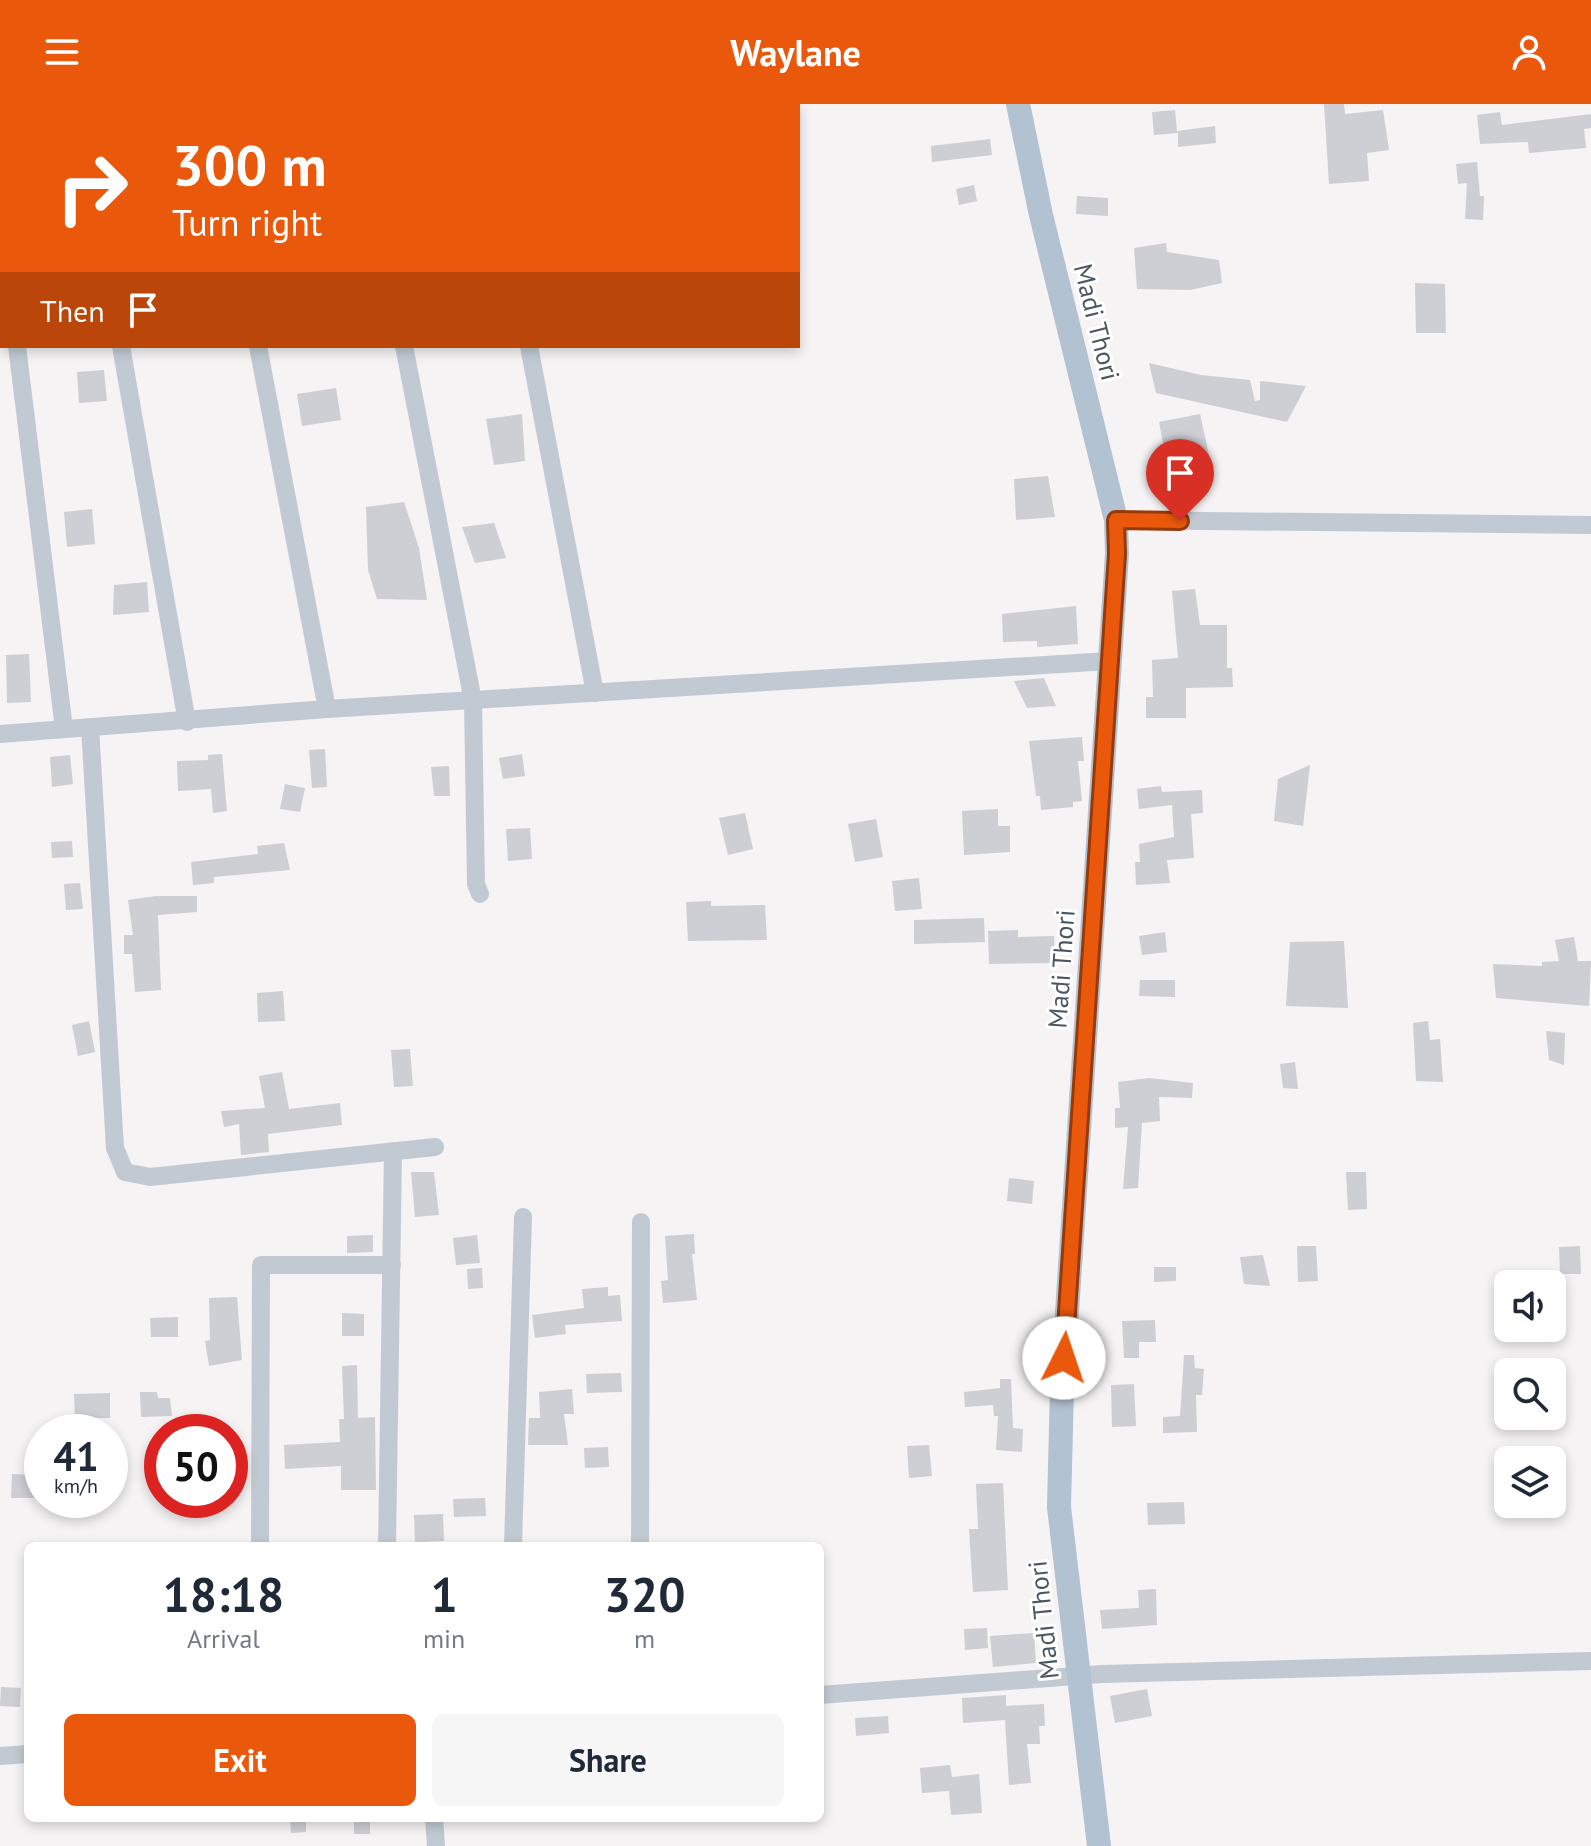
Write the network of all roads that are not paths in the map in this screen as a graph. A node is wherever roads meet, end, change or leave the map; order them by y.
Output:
1 (1018, 104) edge
2 (17, 348) edge
3 (121, 348) edge
4 (258, 348) edge
5 (404, 348) edge
6 (529, 348) edge
7 (1116, 520) junction
8 (1591, 525) edge
9 (1109, 661) junction
10 (595, 693) junction
11 (473, 701) junction
12 (327, 709) junction
13 (187, 722) junction
14 (90, 727) junction
15 (64, 729) junction
16 (0, 734) edge
17 (480, 894) dead end
18 (435, 1147) dead end
19 (393, 1151) junction
20 (523, 1217) dead end
21 (641, 1222) dead end
22 (392, 1265) junction
23 (260, 1542) edge
24 (387, 1542) edge
25 (513, 1542) edge
26 (640, 1542) edge
27 (1591, 1661) edge
28 (1077, 1676) junction
29 (824, 1695) edge
30 (24, 1754) edge
31 (0, 1756) edge
32 (434, 1822) edge
33 (436, 1846) edge
34 (1099, 1846) edge

1 - 7 main road, Madi Thori
2 - 15 street
3 - 13 street
4 - 12 street
5 - 11 street
6 - 10 street
7 - 8 street
7 - 9 main road, Madi Thori
9 - 10 street
9 - 28 main road, Madi Thori
10 - 11 street
11 - 12 street
11 - 17 street
12 - 13 street
13 - 14 street
14 - 15 street
14 - 19 street
15 - 16 street
18 - 19 street
19 - 22 street
20 - 25 street
21 - 26 street
22 - 23 street
22 - 24 street
27 - 28 street
28 - 29 street
28 - 34 main road, Madi Thori
30 - 31 street
32 - 33 street

